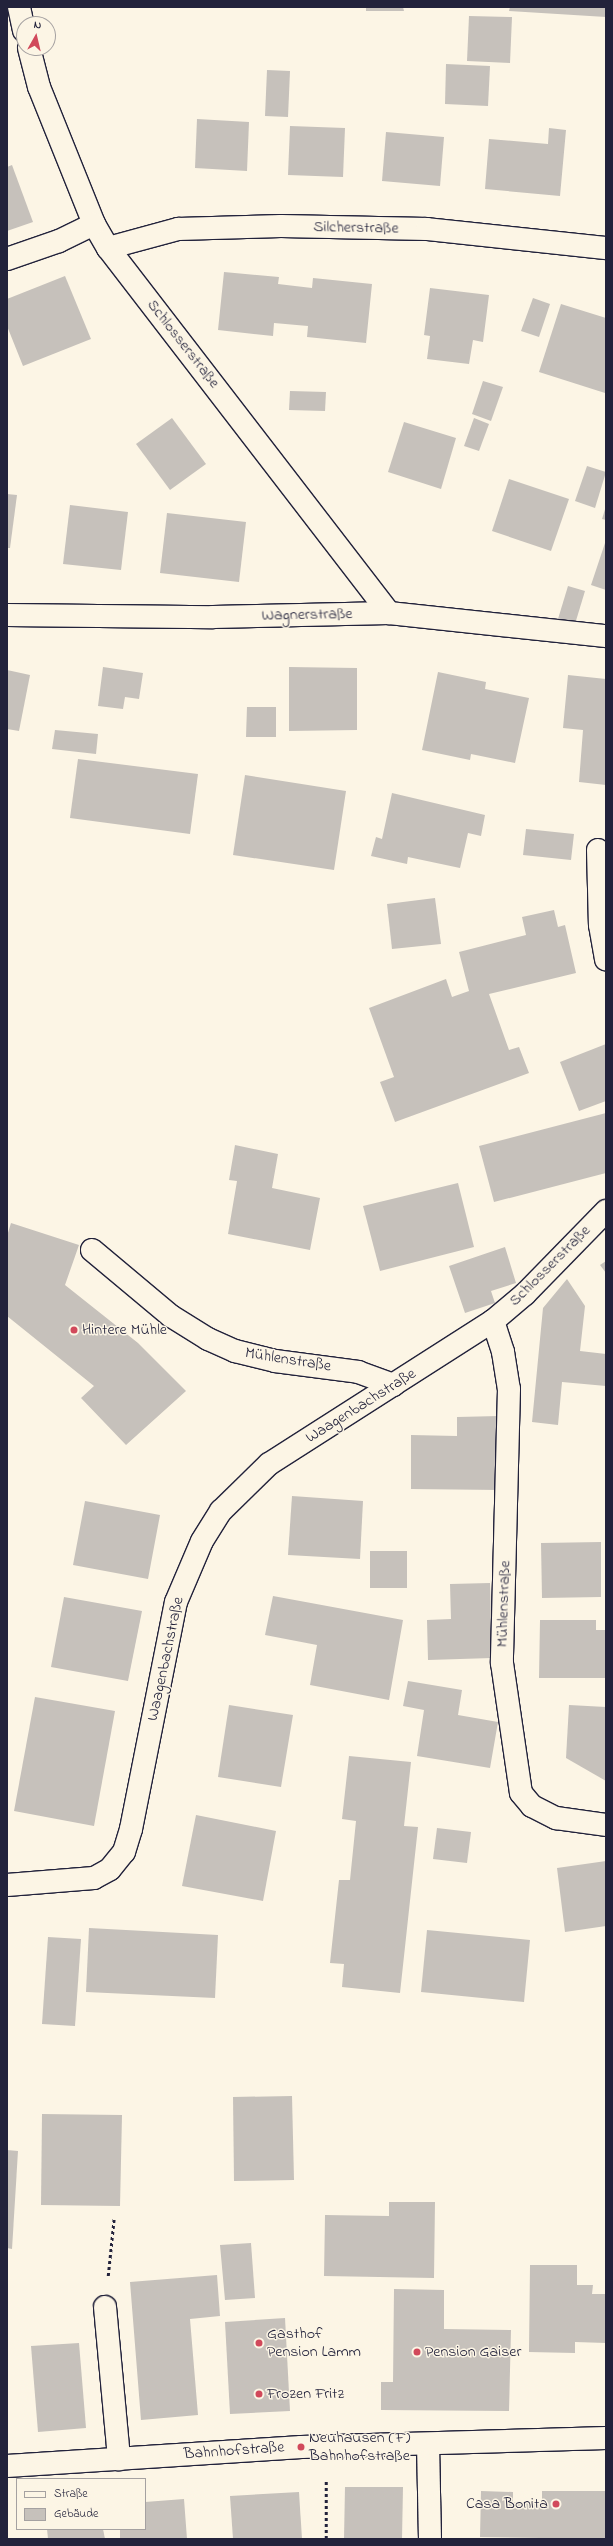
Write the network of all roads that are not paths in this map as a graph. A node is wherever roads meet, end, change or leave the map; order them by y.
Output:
1 (31, 56) edge
2 (94, 224) junction
3 (108, 248) junction
4 (606, 248) edge
5 (7, 259) edge
6 (389, 613) junction
7 (7, 615) edge
8 (606, 636) edge
9 (598, 850) dead end
10 (606, 959) edge
11 (606, 1211) edge
12 (92, 1250) dead end
13 (493, 1321) junction
14 (394, 1385) junction
15 (606, 1825) edge
16 (7, 1885) edge
17 (105, 2307) road end
18 (606, 2438) edge
19 (428, 2444) junction
20 (119, 2459) junction
21 (7, 2466) edge
22 (430, 2539) edge

1 - 2 street, Schlosserstraße
2 - 3 street, Schlosserstraße
2 - 5 street
3 - 4 street, Silcherstraße
3 - 6 street, Schlosserstraße
6 - 7 street, Wagnerstraße
6 - 8 street, Wagnerstraße
9 - 10 street
11 - 13 street, Schlosserstraße
12 - 14 street, Mühlenstraße
13 - 14 street, Waagenbachstraße
13 - 15 street, Mühlenstraße
14 - 16 street, Waagenbachstraße
17 - 20 street
18 - 19 street, Bahnhofstraße
19 - 20 street, Bahnhofstraße
19 - 22 street
20 - 21 street, Bahnhofstraße

